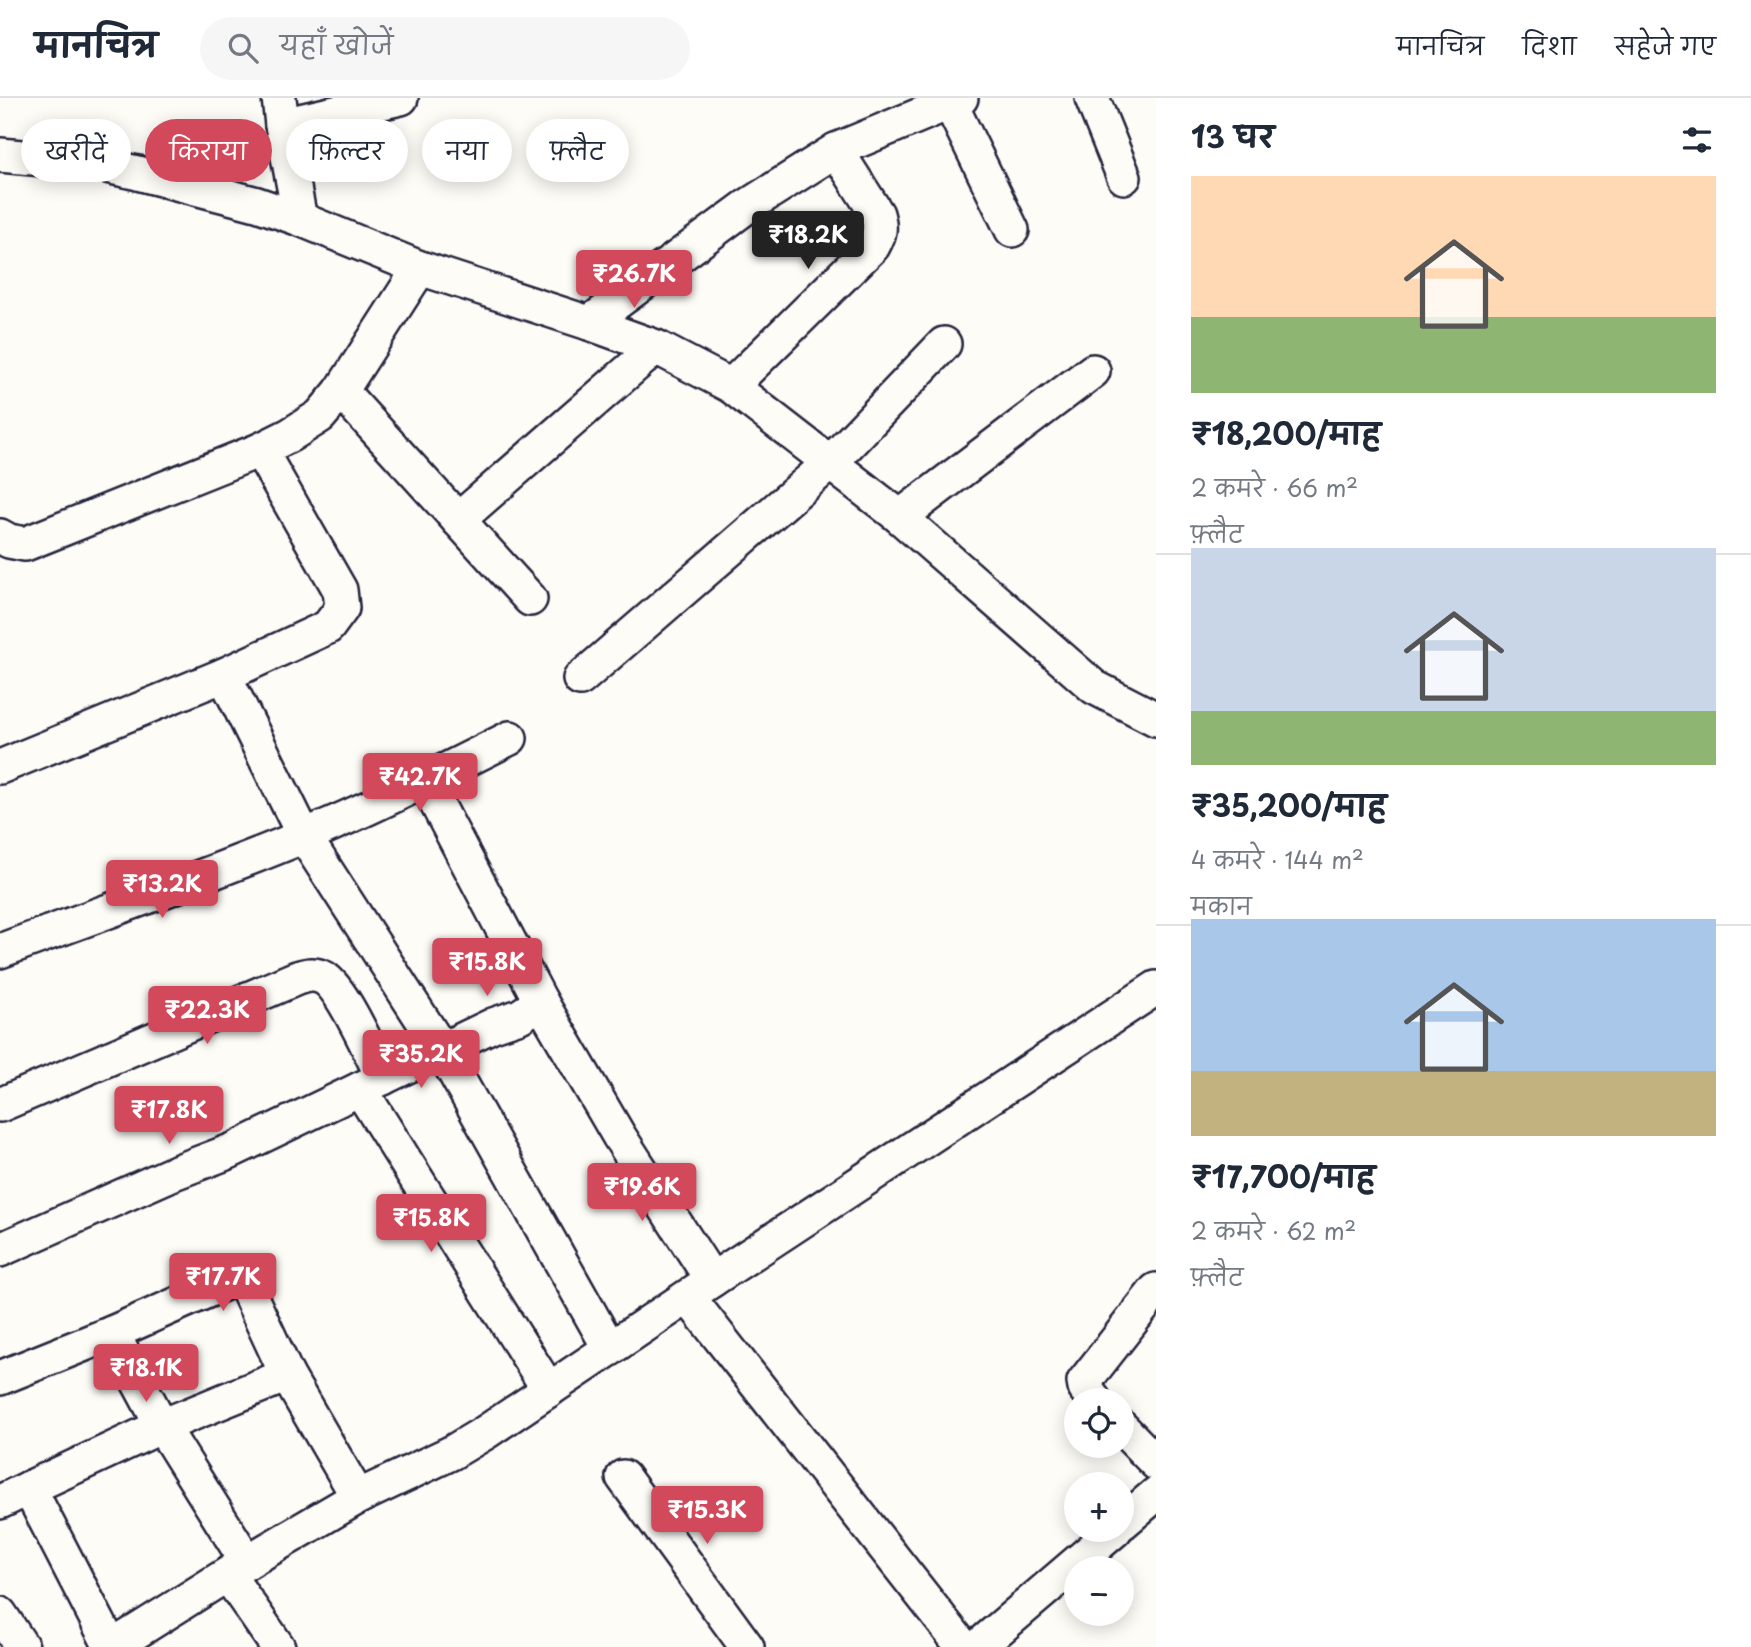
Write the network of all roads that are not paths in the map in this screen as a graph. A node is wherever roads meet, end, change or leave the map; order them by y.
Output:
1 (401, 98) edge
2 (1092, 98) edge
3 (956, 100) edge
4 (281, 111) edge
5 (836, 150) junction
6 (0, 155) edge
7 (1124, 177) dead end
8 (300, 219) junction
9 (1012, 230) dead end
10 (420, 268) junction
11 (589, 323) junction
12 (944, 344) dead end
13 (656, 347) junction
14 (1093, 371) dead end
15 (731, 386) junction
16 (341, 391) junction
17 (260, 450) junction
18 (831, 462) junction
19 (900, 517) junction
20 (458, 520) junction
21 (0, 536) edge
22 (530, 599) dead end
23 (224, 675) junction
24 (580, 679) dead end
25 (1156, 719) edge
26 (510, 738) dead end
27 (0, 767) edge
28 (425, 781) junction
29 (304, 836) junction
30 (0, 951) edge
31 (1156, 988) edge
32 (541, 1002) junction
33 (442, 1050) junction
34 (372, 1083) junction
35 (0, 1105) edge
36 (0, 1250) edge
37 (700, 1289) junction
38 (1156, 1290) edge
39 (112, 1333) junction
40 (610, 1349) junction
41 (287, 1375) junction
42 (0, 1378) edge
43 (1085, 1388) edge
44 (548, 1390) junction
45 (162, 1426) junction
46 (1134, 1440) edge
47 (1156, 1463) edge
48 (623, 1477) dead end
49 (1156, 1494) edge
50 (15, 1495) edge
51 (358, 1497) junction
52 (1134, 1513) edge
53 (1101, 1542) edge
54 (237, 1569) junction
55 (0, 1614) edge
56 (22, 1647) edge
57 (111, 1647) edge
58 (278, 1647) edge
59 (747, 1647) edge
60 (963, 1647) edge
61 (978, 1647) edge

1 - 4 street
2 - 7 street
3 - 5 street
3 - 9 street
4 - 8 street
5 - 11 street
5 - 15 street
6 - 8 street
8 - 10 street
10 - 11 street
10 - 16 street
11 - 13 street
12 - 18 street
13 - 15 street
13 - 20 street
14 - 19 street
15 - 18 street
16 - 17 street
16 - 20 street
17 - 21 street
17 - 23 street
18 - 19 street
18 - 24 street
19 - 25 street
20 - 22 street
23 - 27 street
23 - 29 street
26 - 28 street
28 - 29 street
28 - 32 street
29 - 30 street
29 - 33 street
31 - 37 street
32 - 33 street
32 - 37 street
33 - 34 street
33 - 40 street
34 - 35 street
34 - 36 street
34 - 44 street
37 - 40 street
37 - 60 street
38 - 43 street
39 - 41 street
39 - 42 street
39 - 45 street
40 - 44 street
41 - 45 street
41 - 51 street
44 - 51 street
45 - 50 street
45 - 54 street
46 - 47 street
48 - 59 street
49 - 52 street
50 - 57 street
51 - 54 street
53 - 61 street
54 - 57 street
54 - 58 street
55 - 56 street

